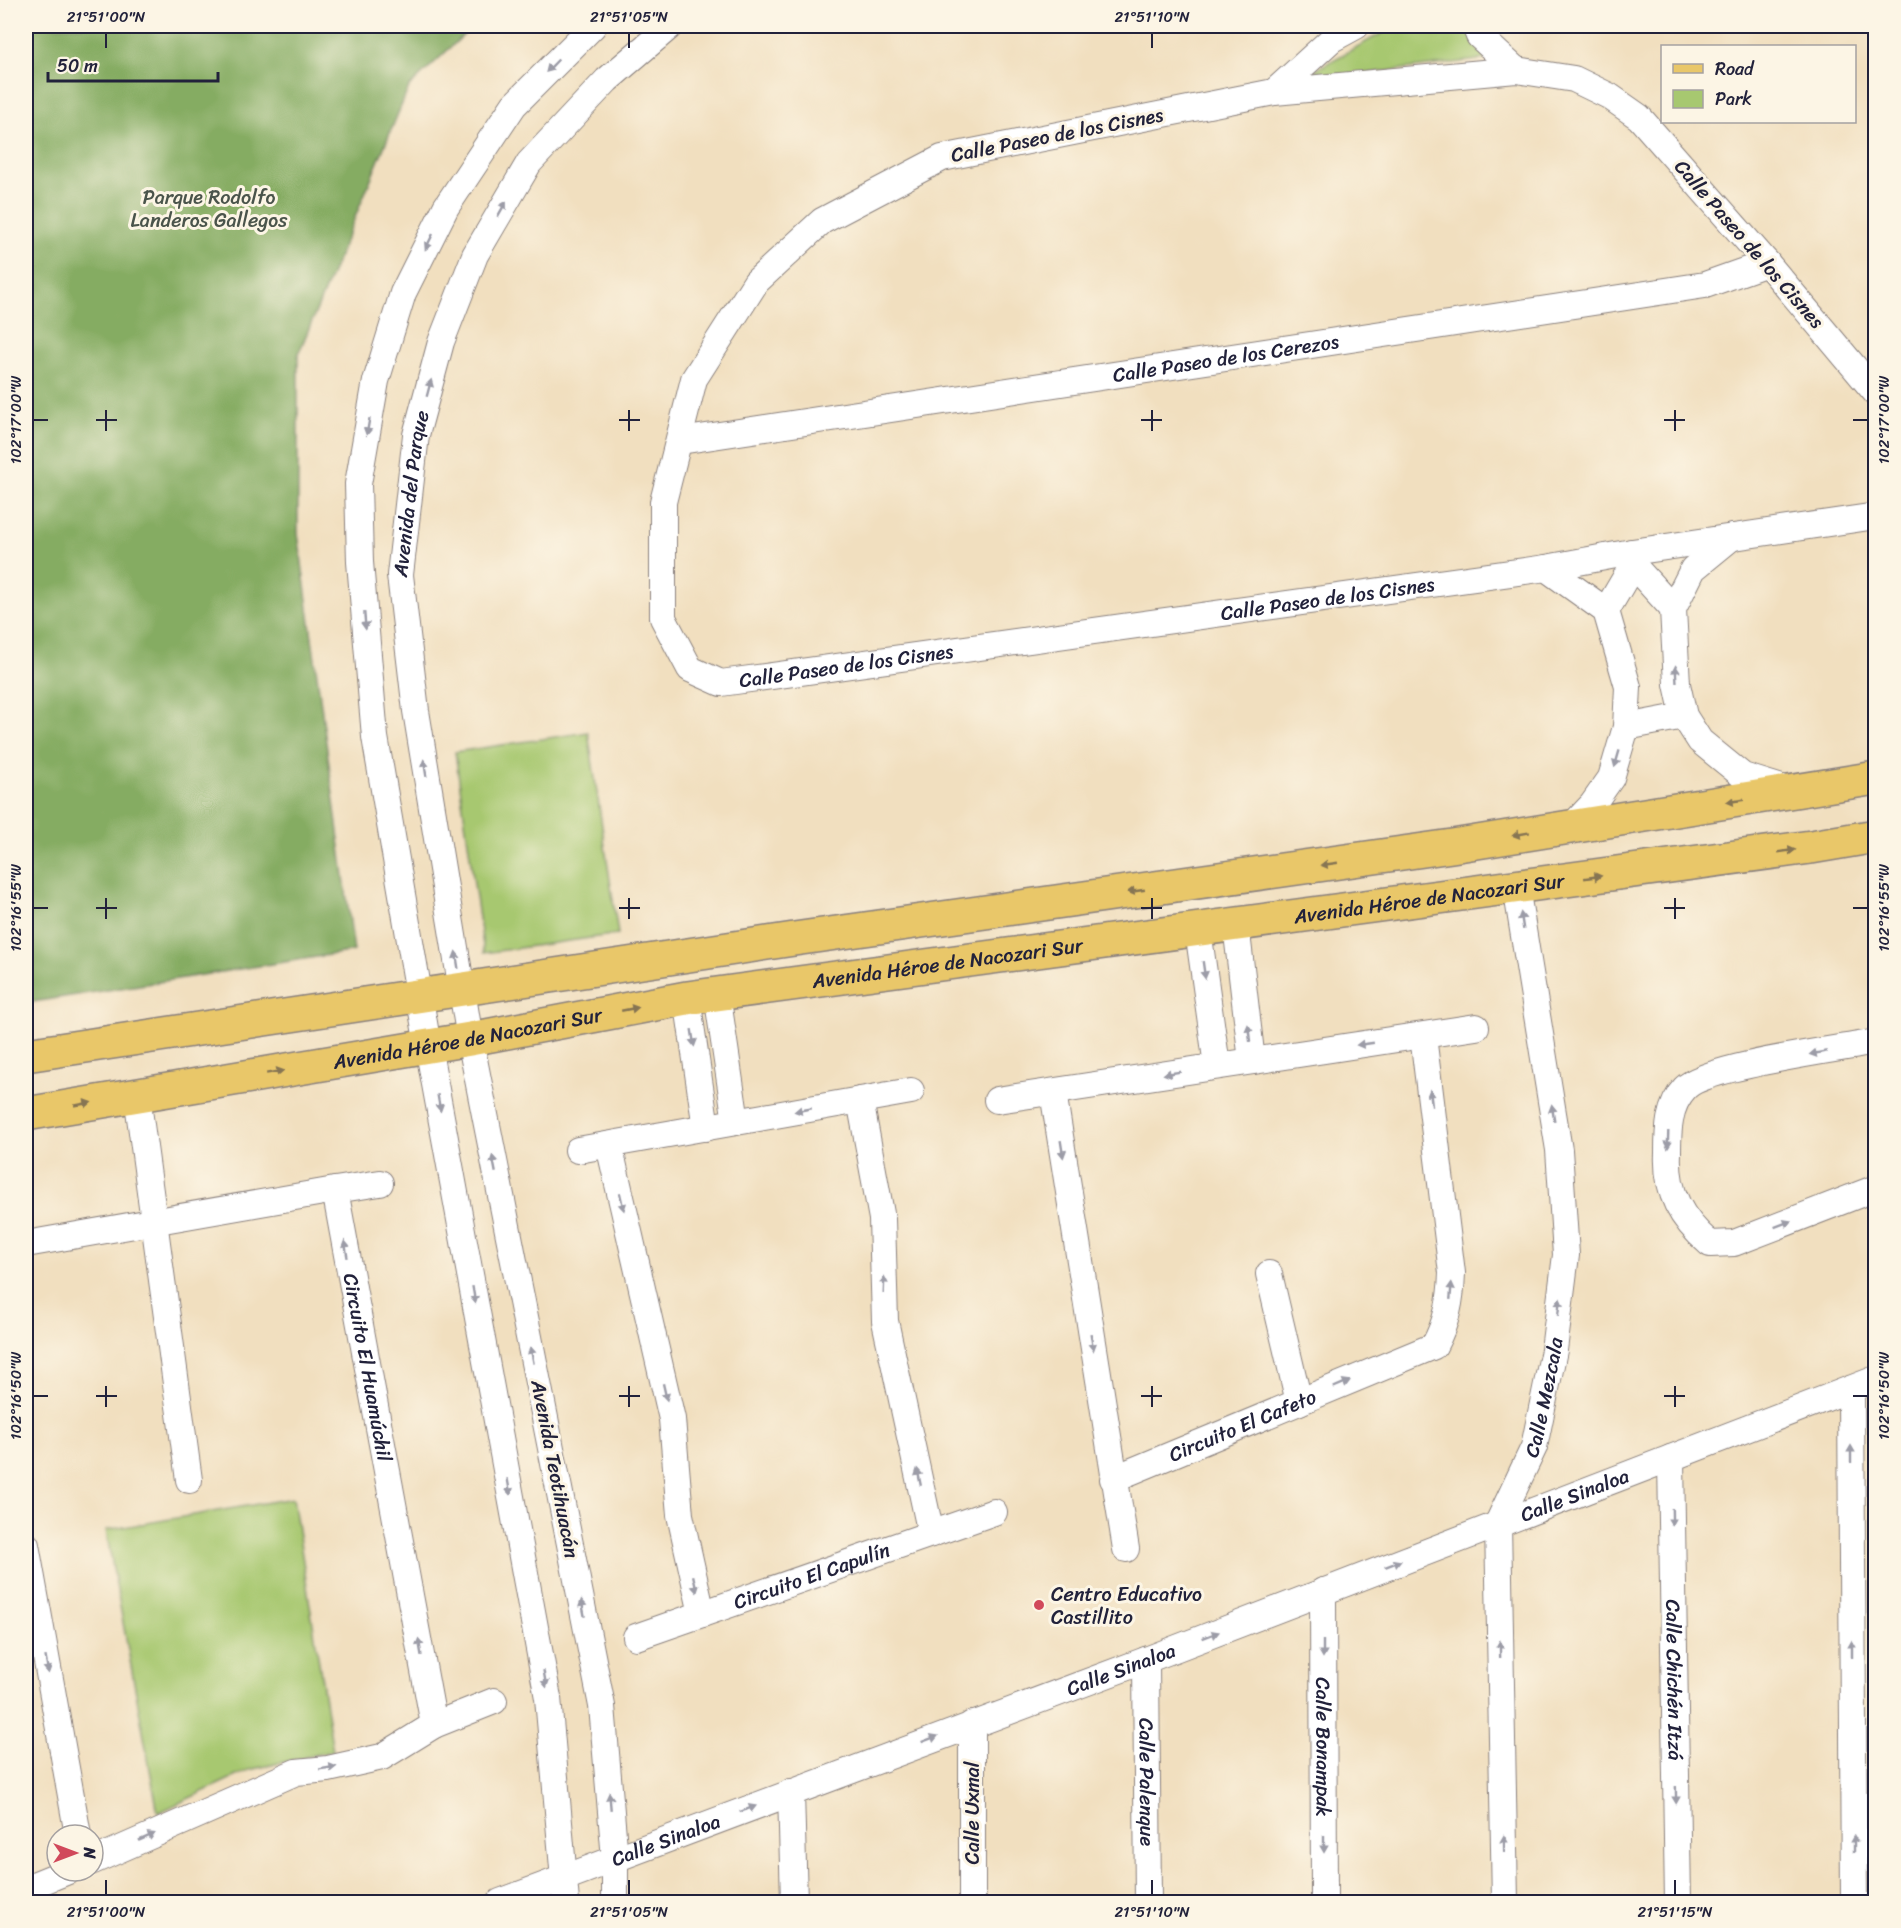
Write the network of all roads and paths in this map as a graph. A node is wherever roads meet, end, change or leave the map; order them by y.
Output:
1 (593, 26) edge
2 (670, 26) edge
3 (1356, 26) edge
4 (1475, 26) edge
5 (1516, 70) junction
6 (1274, 92) junction
7 (1767, 263) junction
8 (1875, 393) edge
9 (680, 441) junction
10 (1875, 516) edge
11 (1732, 537) junction
12 (1632, 559) junction
13 (1546, 568) junction
14 (1673, 609) junction
15 (1606, 610) junction
16 (1684, 716) junction
17 (1626, 727) junction
18 (1875, 778) edge
19 (1797, 792) junction
20 (1573, 825) junction
21 (1875, 836) edge
22 (1516, 887) junction
23 (1236, 925) junction
24 (1198, 930) junction
25 (462, 991) junction
26 (702, 996) junction
27 (420, 997) junction
28 (1476, 1027) dead end
29 (1423, 1036) junction
30 (470, 1039) junction
31 (1875, 1042) edge
32 (428, 1046) junction
33 (26, 1055) edge
34 (1252, 1061) junction
35 (1217, 1066) junction
36 (911, 1091) dead end
37 (1053, 1092) junction
38 (137, 1095) junction
39 (860, 1100) junction
40 (997, 1100) dead end
41 (26, 1114) edge
42 (736, 1122) junction
43 (706, 1128) junction
44 (609, 1145) junction
45 (578, 1150) dead end
46 (380, 1183) dead end
47 (1875, 1188) edge
48 (335, 1190) junction
49 (155, 1223) junction
50 (26, 1244) edge
51 (1269, 1274) dead end
52 (1875, 1379) edge
53 (1851, 1389) junction
54 (1299, 1402) junction
55 (1671, 1458) junction
56 (1113, 1479) junction
57 (189, 1480) dead end
58 (994, 1512) dead end
59 (1497, 1523) junction
60 (932, 1534) junction
61 (26, 1545) edge
62 (1126, 1549) dead end
63 (1323, 1591) junction
64 (702, 1614) junction
65 (636, 1637) dead end
66 (1146, 1660) junction
67 (494, 1701) dead end
68 (972, 1724) junction
69 (434, 1725) junction
70 (791, 1792) junction
71 (76, 1823) edge
72 (105, 1856) edge
73 (615, 1859) junction
74 (45, 1880) edge
75 (26, 1888) edge
76 (565, 1890) edge
77 (500, 1902) edge
78 (615, 1902) edge
79 (794, 1902) edge
80 (972, 1902) edge
81 (1148, 1902) edge
82 (1324, 1902) edge
83 (1505, 1902) edge
84 (1678, 1902) edge
85 (1854, 1902) edge

1 -> 27 street
25 -> 2 street, Avenida del Parque
3 - 6 street
4 - 5 street
5 - 6 street, Calle Paseo de los Cisnes
5 - 7 street, Calle Paseo de los Cisnes
6 - 9 street, Calle Paseo de los Cisnes
7 - 8 street, Calle Paseo de los Cisnes
7 - 9 street, Calle Paseo de los Cerezos
9 - 13 street, Calle Paseo de los Cisnes
10 - 11 street, Calle Paseo de los Cisnes
11 - 12 street, Calle Paseo de los Cisnes
11 - 14 street
12 - 13 street, Calle Paseo de los Cisnes
12 - 14 street
12 - 15 street
13 - 15 street
16 -> 14 street
15 - 17 street
16 - 17 street
16 - 19 street
17 -> 20 street
18 - 19 main road
19 -> 20 main road
20 -> 25 main road
22 -> 21 main road, Avenida Héroe de Nacozari Sur
22 - 23 main road, Avenida Héroe de Nacozari Sur
59 -> 22 street, Calle Mezcala
23 - 24 main road, Avenida Héroe de Nacozari Sur
34 -> 23 street
24 - 26 main road, Avenida Héroe de Nacozari Sur
24 -> 35 street
25 - 27 main road
25 - 30 street, Avenida del Parque
30 -> 26 main road, Avenida Héroe de Nacozari Sur
26 - 42 street
26 -> 43 street
27 - 32 street
27 - 33 main road
28 - 29 street
29 -> 34 street
54 -> 29 street, Circuito El Cafeto
30 - 32 main road, Avenida Héroe de Nacozari Sur
73 -> 30 street, Avenida Teotihuacán
31 -> 47 street
38 -> 32 main road, Avenida Héroe de Nacozari Sur
32 -> 76 street
34 - 35 street
35 -> 37 street
36 - 39 street
37 - 40 street
37 -> 56 street
41 -> 38 main road, Avenida Héroe de Nacozari Sur
38 - 49 street
39 -> 42 street
60 -> 39 street
42 - 43 street
43 - 44 street
44 - 45 street
44 -> 64 street
46 - 48 street
48 - 49 street
69 -> 48 street, Circuito El Huamúchil
49 - 50 street
49 - 57 street
51 - 54 street
52 - 53 street, Calle Sinaloa
53 - 55 street, Calle Sinaloa
85 -> 53 street
54 - 56 street, Circuito El Cafeto
55 - 59 street, Calle Sinaloa
55 -> 84 street, Calle Chichén Itzá
56 - 62 street
58 - 60 street, Circuito El Capulín
63 -> 59 street, Calle Sinaloa
83 -> 59 street, Calle Mezcala
60 - 64 street, Circuito El Capulín
61 -> 71 street
66 -> 63 street, Calle Sinaloa
63 -> 82 street, Calle Bonampak
64 - 65 street, Circuito El Capulín
66 - 68 street, Calle Sinaloa
66 - 81 street, Calle Palenque
67 - 69 street
70 -> 68 street, Calle Sinaloa
68 - 80 street, Calle Uxmal
72 -> 69 street
73 -> 70 street, Calle Sinaloa
70 - 79 street
73 - 76 street, Calle Sinaloa
73 - 78 street, Avenida Teotihuacán
74 - 75 street
76 - 77 street, Calle Sinaloa

